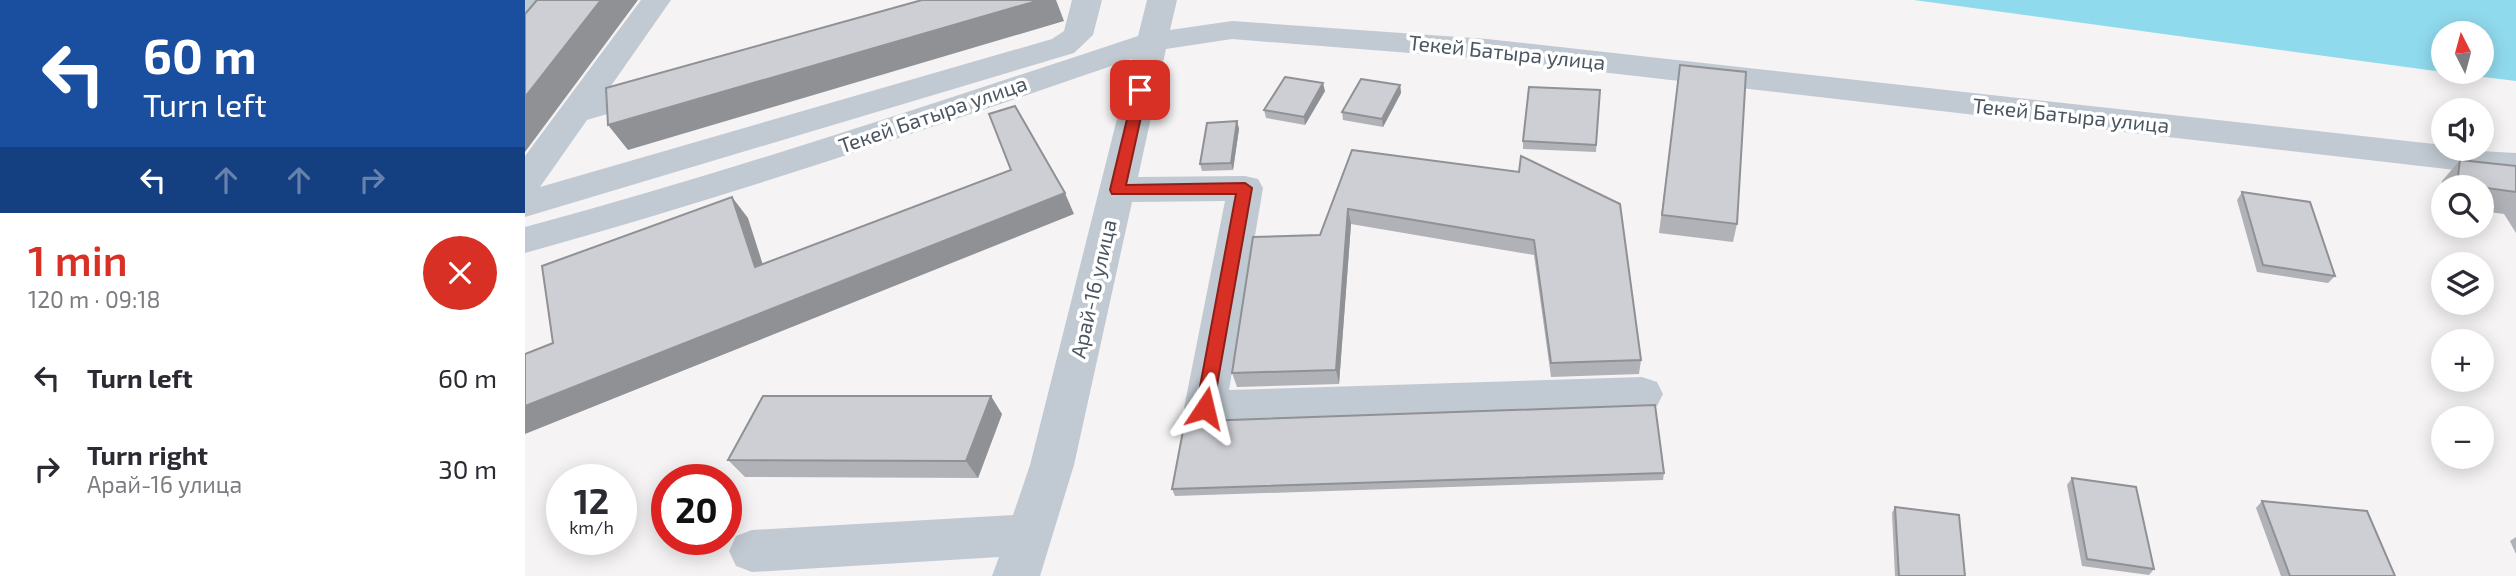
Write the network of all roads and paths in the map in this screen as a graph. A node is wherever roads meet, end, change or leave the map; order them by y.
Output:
1 (534, 0) edge
2 (656, 0) edge
3 (1087, 0) edge
4 (1162, 0) edge
5 (525, 11) edge
6 (1151, 42) junction
7 (680, 83) edge
8 (575, 112) junction
9 (2516, 165) edge
10 (525, 182) edge
11 (1117, 190) junction
12 (526, 233) edge
13 (1642, 394) dead end
14 (752, 551) dead end
15 (1023, 556) edge

1 - 5 street
2 - 8 street
3 - 12 street
4 - 6 street, Арай-16 улица
6 - 9 street, Текей Батыра улица
6 - 11 street, Арай-16 улица
6 - 12 street, Текей Батыра улица
7 - 8 street
8 - 10 street
11 - 13 street
11 - 15 street, Арай-16 улица
14 - 15 street

